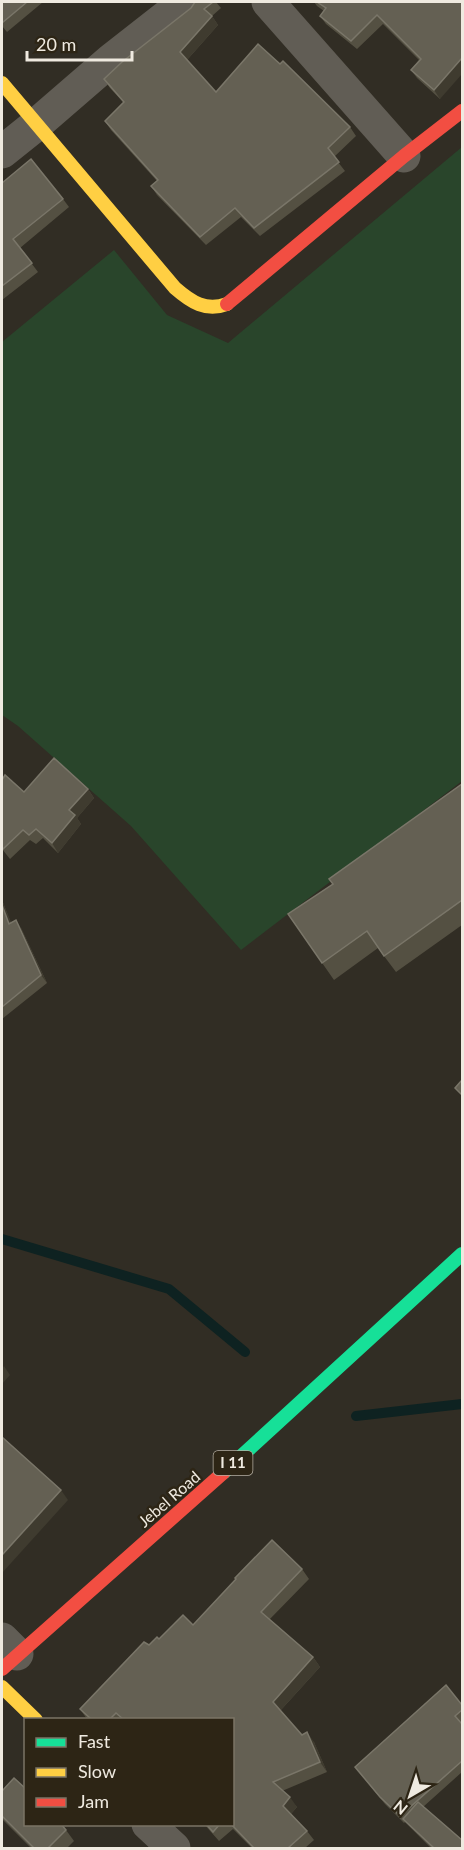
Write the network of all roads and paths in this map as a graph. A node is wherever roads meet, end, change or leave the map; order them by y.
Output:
1 (185, 2) edge
2 (268, 2) edge
3 (2, 83) edge
4 (462, 111) edge
5 (37, 124) junction
6 (2, 152) edge
7 (404, 156) junction
8 (462, 1254) edge
9 (7, 1654) edge
10 (2, 1687) edge
11 (35, 1718) edge
12 (150, 1826) edge
13 (174, 1848) edge

1 - 5 street
2 - 7 street
3 - 5 street
4 - 7 street
5 - 6 street
5 - 7 street
8 - 9 street, Jebel Road / I 11
10 - 11 street
12 - 13 street

